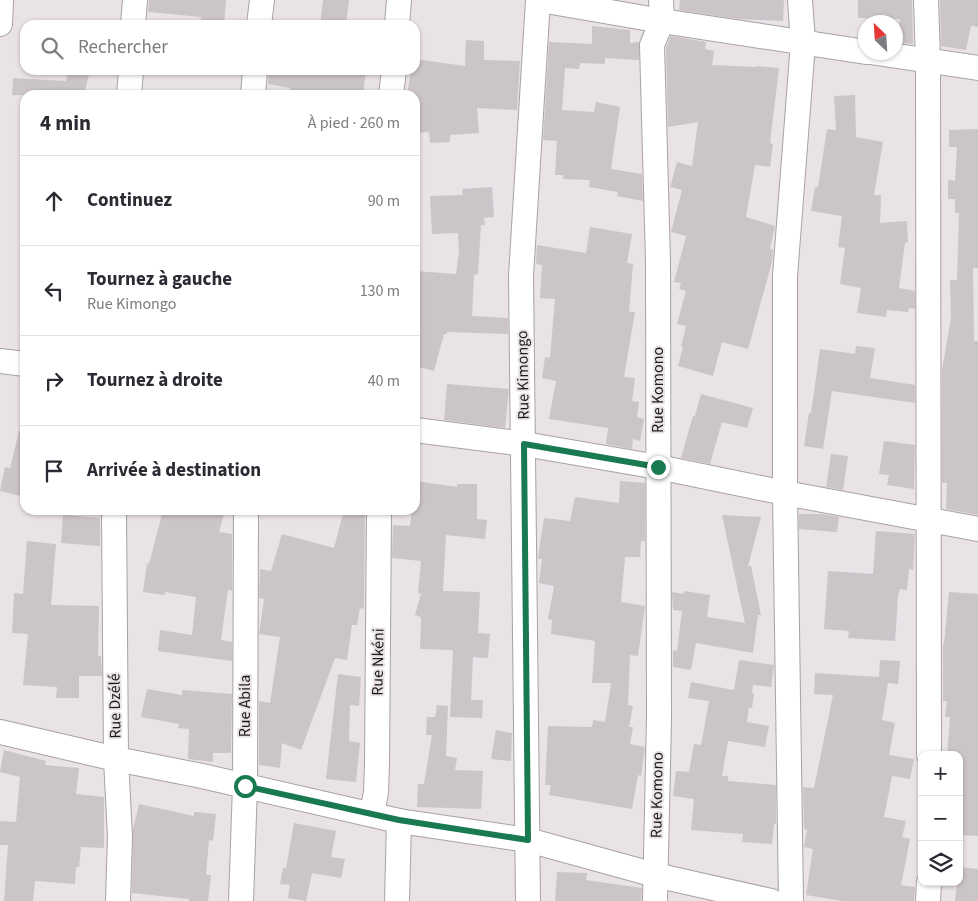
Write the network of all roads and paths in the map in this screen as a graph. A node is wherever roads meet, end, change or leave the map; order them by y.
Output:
1 (1, 0) edge
2 (135, 0) edge
3 (262, 0) edge
4 (400, 0) edge
5 (539, 0) edge
6 (800, 0) edge
7 (926, 0) edge
8 (662, 11) edge
9 (134, 20) edge
10 (260, 20) edge
11 (398, 20) edge
12 (0, 24) edge
13 (803, 43) junction
14 (858, 51) edge
15 (903, 57) edge
16 (928, 61) junction
17 (978, 68) edge
18 (131, 75) edge
19 (255, 75) edge
20 (393, 75) edge
21 (129, 90) edge
22 (253, 90) edge
23 (392, 90) edge
24 (0, 362) edge
25 (20, 364) edge
26 (420, 431) edge
27 (524, 444) junction
28 (658, 467) junction
29 (786, 493) junction
30 (114, 515) edge
31 (246, 515) edge
32 (379, 515) edge
33 (929, 520) junction
34 (978, 529) edge
35 (0, 732) edge
36 (929, 751) edge
37 (116, 760) junction
38 (245, 786) junction
39 (372, 814) junction
40 (399, 820) junction
41 (528, 840) junction
42 (656, 875) junction
43 (928, 886) edge
44 (118, 901) edge
45 (241, 901) edge
46 (397, 901) edge
47 (528, 901) edge
48 (655, 901) edge
49 (771, 901) edge
50 (791, 901) edge
51 (928, 901) edge

1 - 12 street
2 - 9 street
3 - 10 street
4 - 11 street
5 - 8 street
5 - 27 street, Rue Kimongo
6 - 13 street
7 - 16 street
8 - 13 street
8 - 28 street, Rue Komono
13 - 14 street
13 - 29 street
15 - 16 street
16 - 17 street
16 - 33 street
18 - 21 street
19 - 22 street
20 - 23 street
24 - 25 street
26 - 27 street
27 - 28 street
27 - 41 street, Rue Kimongo
28 - 29 street
28 - 42 street, Rue Komono
29 - 33 street
29 - 50 street
30 - 37 street, Rue Dzélé
31 - 38 street, Rue Abila
32 - 39 street, Rue Nkéni
33 - 34 street
33 - 36 street
35 - 37 street
37 - 38 street
37 - 44 street, Rue Dzélé
38 - 39 street
38 - 45 street, Rue Abila
39 - 40 street
40 - 41 street
40 - 46 street
41 - 42 street
41 - 47 street, Rue Kimongo
42 - 48 street, Rue Komono
42 - 49 street
43 - 51 street

